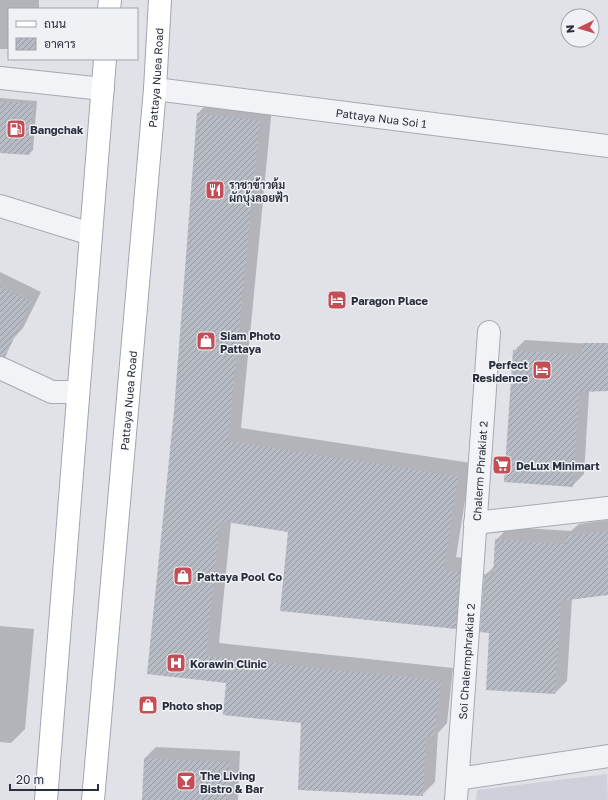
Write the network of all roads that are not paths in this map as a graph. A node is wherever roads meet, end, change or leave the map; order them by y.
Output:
1 (160, 0) edge
2 (105, 60) edge
3 (0, 78) edge
4 (103, 89) junction
5 (155, 89) junction
6 (608, 146) edge
7 (0, 206) edge
8 (91, 234) junction
9 (488, 332) dead end
10 (0, 368) edge
11 (78, 392) junction
12 (608, 508) edge
13 (475, 523) junction
14 (608, 756) edge
15 (457, 789) edge
16 (46, 800) edge
17 (93, 800) edge

1 - 5 main road, Pattaya Nuea Road
2 - 4 main road
3 - 4 street
4 - 8 main road
5 - 6 street, Pattaya Nua Soi 1
5 - 17 main road, Pattaya Nuea Road
7 - 8 street
8 - 11 main road
9 - 13 street, Chalerm Phrakiat 2
10 - 11 street
11 - 16 main road
12 - 13 street, Chalerm Phrakiat 2
13 - 15 street, Soi Chalermphrakiat 2
14 - 15 street

